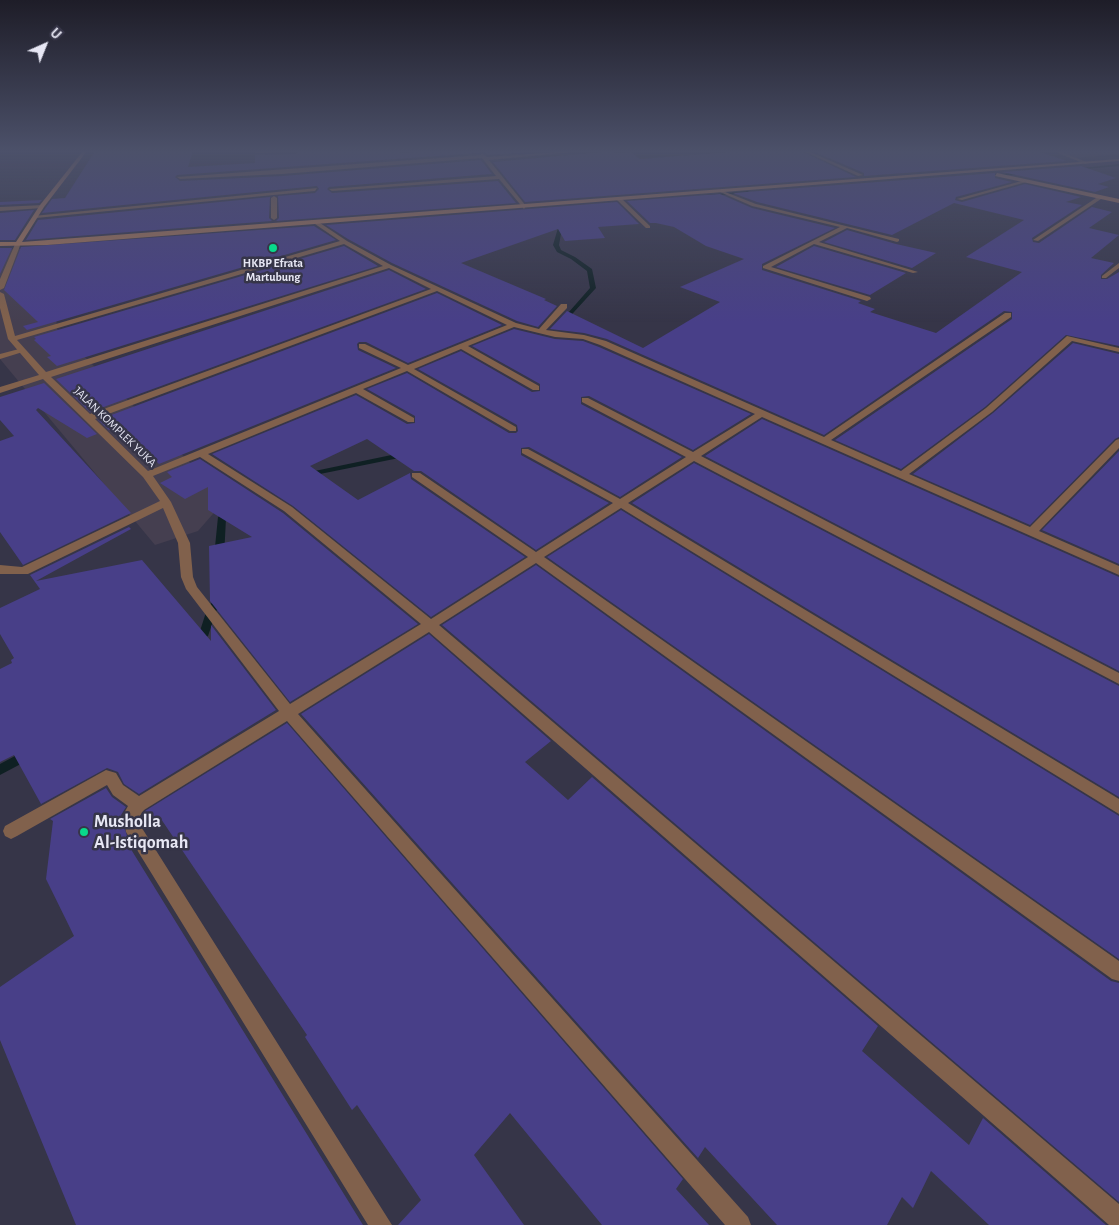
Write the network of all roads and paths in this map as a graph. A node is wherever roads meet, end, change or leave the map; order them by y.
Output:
1 (19, 208) edge
2 (41, 208) edge
3 (117, 208) edge
4 (274, 208) edge
5 (407, 208) edge
6 (509, 208) edge
7 (628, 208) edge
8 (768, 208) edge
9 (1084, 208) edge
10 (0, 210) edge
11 (36, 216) junction
12 (274, 218) junction
13 (316, 223) junction
14 (846, 226) junction
15 (648, 227) dead end
16 (48, 240) junction
17 (897, 240) dead end
18 (1036, 240) dead end
19 (345, 242) junction
20 (813, 242) junction
21 (18, 243) junction
22 (0, 244) edge
23 (1119, 265) edge
24 (389, 266) junction
25 (916, 272) dead end
26 (1104, 277) dead end
27 (0, 288) edge
28 (437, 289) junction
29 (0, 294) edge
30 (867, 299) dead end
31 (564, 306) dead end
32 (1008, 315) dead end
33 (513, 325) junction
34 (541, 331) junction
35 (12, 339) junction
36 (362, 346) dead end
37 (461, 346) junction
38 (1119, 350) edge
39 (22, 351) junction
40 (0, 357) edge
41 (407, 368) junction
42 (45, 376) junction
43 (536, 388) dead end
44 (356, 389) junction
45 (0, 390) edge
46 (585, 400) dead end
47 (762, 413) junction
48 (89, 418) junction
49 (411, 420) dead end
50 (513, 429) dead end
51 (824, 441) junction
52 (1119, 442) edge
53 (525, 451) dead end
54 (200, 453) junction
55 (693, 457) junction
56 (147, 475) junction
57 (416, 475) dead end
58 (902, 475) junction
59 (166, 502) junction
60 (620, 503) junction
61 (1032, 532) junction
62 (536, 557) junction
63 (0, 569) edge
64 (1119, 571) edge
65 (430, 625) junction
66 (1119, 679) edge
67 (288, 712) junction
68 (138, 805) junction
69 (1119, 807) edge
70 (11, 831) dead end
71 (1119, 972) edge
72 (1119, 1219) edge
73 (381, 1225) edge
74 (740, 1225) edge

1 - 10 street
2 - 11 main road
3 - 11 street
4 - 12 street
5 - 12 main road
6 - 13 main road
7 - 15 street
8 - 14 street
9 - 18 street
11 - 21 main road
12 - 16 main road
13 - 16 main road
13 - 19 street
14 - 17 street
14 - 20 street
16 - 21 main road
19 - 24 street
19 - 35 street
20 - 25 street
20 - 30 street
21 - 22 main road
21 - 27 street
23 - 26 street
24 - 28 street
24 - 42 street
28 - 33 street
28 - 48 street
29 - 35 street, JALAN KOMPLEK YUKA
31 - 34 street
32 - 51 street
33 - 34 street
33 - 37 street
34 - 47 street
35 - 39 street, JALAN KOMPLEK YUKA
36 - 41 street
37 - 41 street
37 - 43 street
38 - 58 street
39 - 40 street
39 - 42 street, JALAN KOMPLEK YUKA
41 - 44 street
41 - 50 street
42 - 45 street
42 - 48 street, JALAN KOMPLEK YUKA
44 - 49 street
44 - 54 street
46 - 55 street
47 - 51 street
47 - 55 street
48 - 56 street, JALAN KOMPLEK YUKA
51 - 58 street
52 - 61 street
53 - 60 street
54 - 56 street
54 - 65 street
55 - 60 street
55 - 66 street
56 - 59 street, JALAN KOMPLEK YUKA
57 - 62 street
58 - 61 street
59 - 63 street
59 - 67 street, JALAN KOMPLEK YUKA
60 - 62 street
60 - 69 street
61 - 64 street
62 - 65 street
62 - 71 street
65 - 67 street
65 - 72 street
67 - 68 street
67 - 74 street
68 - 70 street
68 - 73 street

